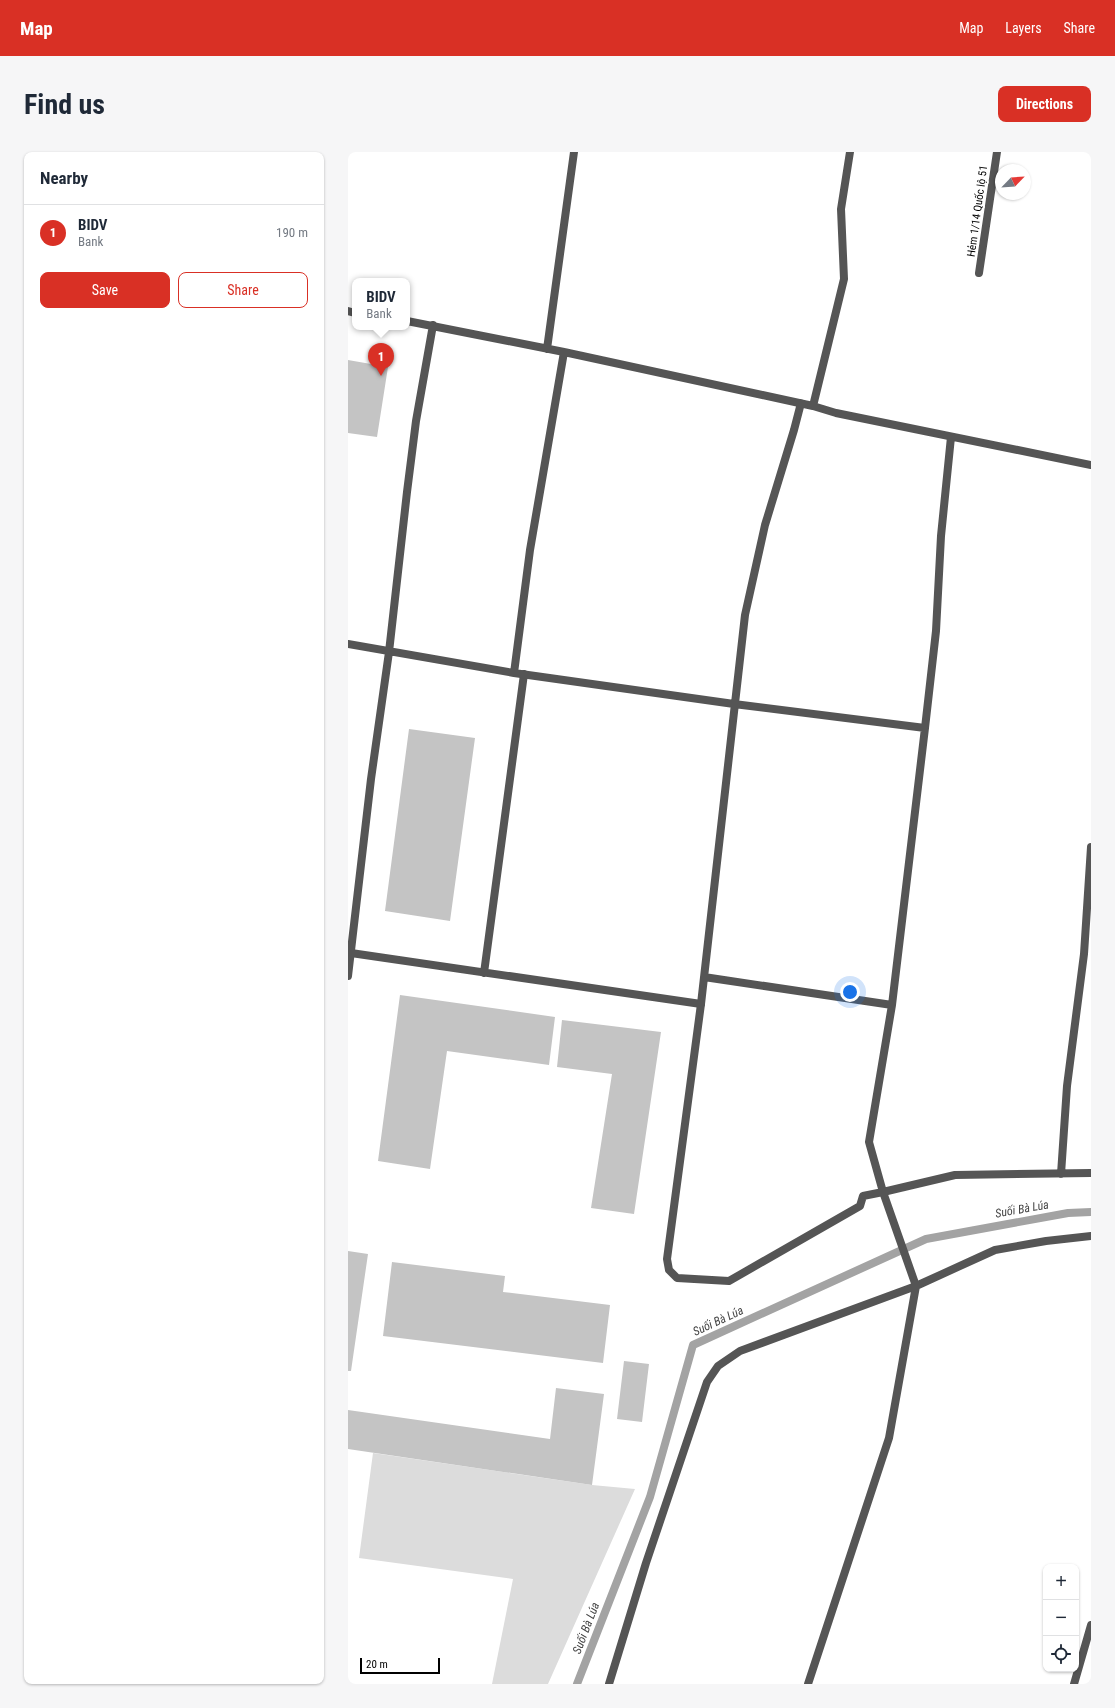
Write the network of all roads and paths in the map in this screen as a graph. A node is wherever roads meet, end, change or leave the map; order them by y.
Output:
1 (574, 152) edge
2 (850, 152) edge
3 (997, 152) edge
4 (979, 273) dead end
5 (410, 321) edge
6 (433, 325) junction
7 (547, 349) junction
8 (564, 352) junction
9 (801, 403) junction
10 (813, 406) junction
11 (951, 437) junction
12 (1091, 465) edge
13 (348, 644) edge
14 (389, 652) junction
15 (514, 673) junction
16 (524, 674) junction
17 (734, 704) junction
18 (925, 728) junction
19 (1091, 847) edge
20 (349, 953) edge
21 (484, 973) junction
22 (348, 976) edge
23 (704, 977) junction
24 (701, 1004) junction
25 (892, 1006) junction
26 (1091, 1173) edge
27 (1061, 1174) junction
28 (882, 1192) junction
29 (1091, 1236) edge
30 (916, 1286) junction
31 (1091, 1625) edge
32 (609, 1684) edge
33 (808, 1684) edge
34 (1074, 1684) edge

1 - 7 street
2 - 10 street
3 - 4 street, Hẻm 1/14 Quốc lộ 51
5 - 6 street
6 - 7 street
6 - 14 street
7 - 8 street
8 - 9 street
8 - 15 street
9 - 10 street
9 - 17 street
10 - 11 street
11 - 12 street
11 - 18 street
13 - 14 street
14 - 15 street
14 - 20 street
15 - 16 street
16 - 17 street
16 - 21 street
17 - 18 street
17 - 23 street
18 - 25 street
19 - 27 street
20 - 21 street
20 - 22 street
21 - 24 street
23 - 24 street
23 - 25 street
24 - 28 street
25 - 28 street
26 - 27 street
27 - 28 street
28 - 30 street
29 - 30 street
30 - 32 street
30 - 33 street
31 - 34 street

